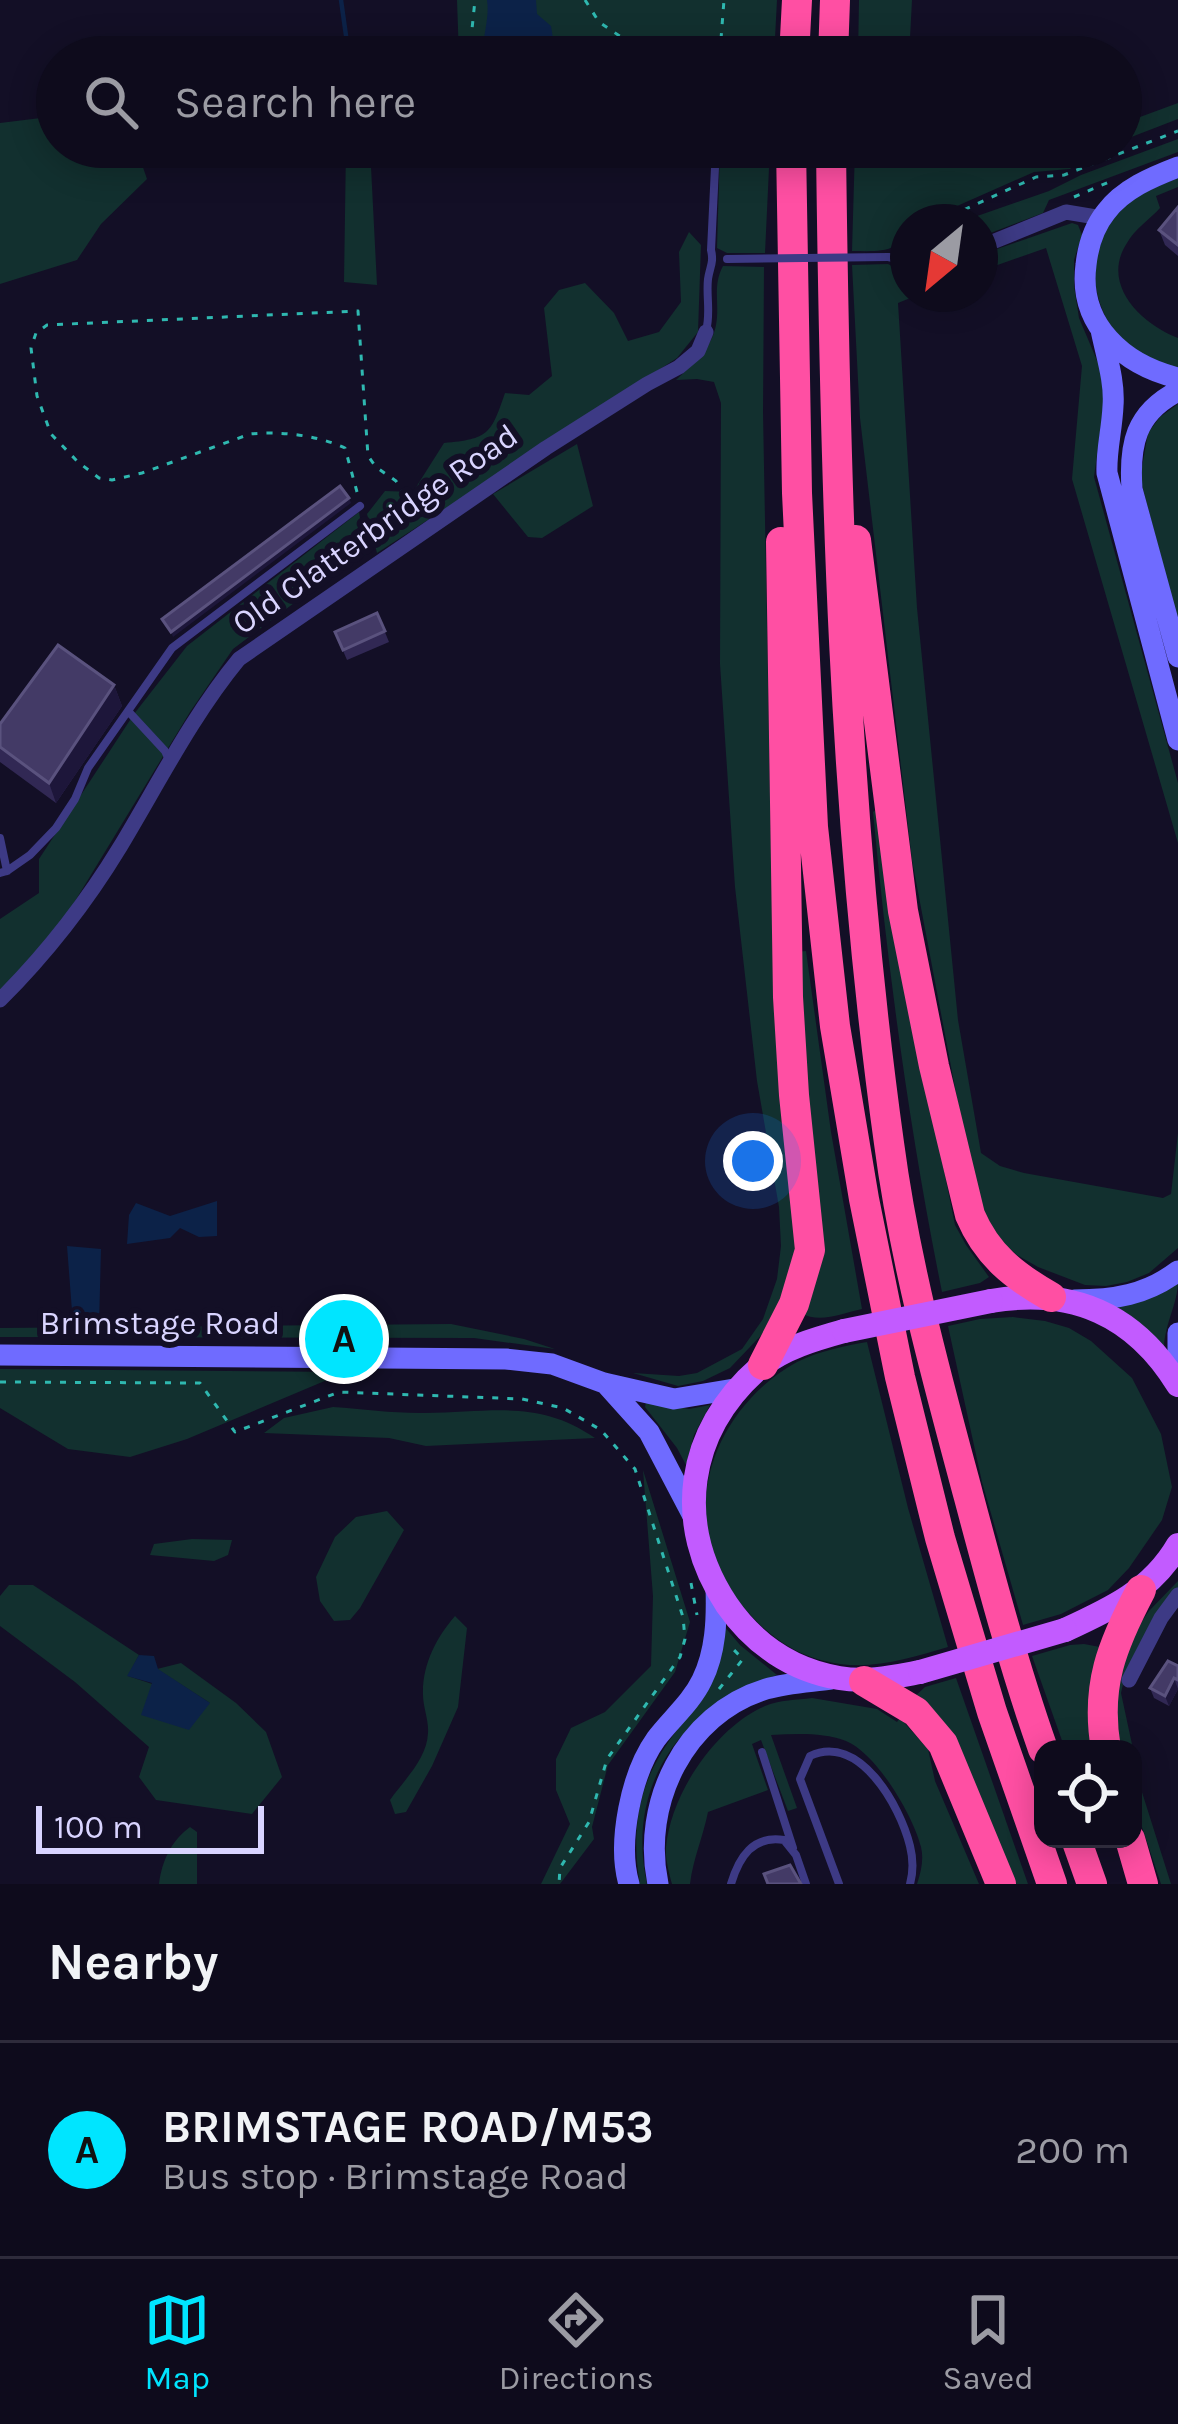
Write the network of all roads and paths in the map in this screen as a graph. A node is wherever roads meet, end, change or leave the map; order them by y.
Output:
1 (475, 0) edge
2 (585, 0) edge
3 (724, 0) edge
4 (797, 0) edge
5 (835, 0) edge
6 (471, 36) edge
7 (620, 36) edge
8 (721, 36) edge
9 (795, 36) edge
10 (834, 36) edge
11 (1178, 131) edge
12 (1142, 145) edge
13 (1178, 167) edge
14 (715, 168) edge
15 (791, 168) edge
16 (831, 168) edge
17 (1082, 168) edge
18 (977, 204) edge
19 (1102, 218) junction
20 (998, 240) edge
21 (890, 257) edge
22 (714, 264) junction
23 (792, 273) junction
24 (1101, 330) junction
25 (706, 332) joint
26 (833, 347) junction
27 (1178, 378) edge
28 (1178, 391) edge
29 (360, 506) junction
30 (426, 529) junction
31 (373, 565) junction
32 (1178, 657) edge
33 (128, 711) junction
34 (1178, 740) edge
35 (170, 762) junction
36 (0, 838) edge
37 (4, 872) edge
38 (0, 1000) edge
39 (1178, 1271) edge
40 (1059, 1298) junction
41 (1178, 1333) edge
42 (0, 1355) edge
43 (763, 1365) junction
44 (1178, 1368) edge
45 (0, 1382) edge
46 (604, 1383) junction
47 (1178, 1385) edge
48 (740, 1388) junction
49 (692, 1514) junction
50 (1178, 1545) edge
51 (1161, 1572) edge
52 (716, 1588) junction
53 (1178, 1595) edge
54 (851, 1679) junction
55 (1129, 1680) dead end
56 (1040, 1740) edge
57 (1105, 1740) edge
58 (762, 1752) dead end
59 (1079, 1848) edge
60 (1133, 1848) edge
61 (796, 1855) junction
62 (559, 1884) edge
63 (629, 1884) edge
64 (658, 1884) edge
65 (731, 1884) edge
66 (806, 1884) edge
67 (839, 1884) edge
68 (910, 1884) edge
69 (1001, 1884) edge
70 (1052, 1884) edge
71 (1092, 1884) edge
72 (1143, 1884) edge

1 - 6 path
2 - 7 path
3 - 8 path
4 - 9 highway
5 - 10 highway
11 - 12 path
13 - 19 main road
14 - 22 lane
15 - 23 highway
16 - 26 highway
17 - 18 path
19 - 20 street
19 - 24 main road
21 - 22 lane, bridge
22 - 25 lane
23 - 43 highway
23 - 70 highway
24 - 27 main road
24 - 34 main road
25 - 30 street, Old Clatterbridge Road
26 - 40 highway
26 - 56 highway
28 - 32 main road
29 - 30 path
29 - 31 path
29 - 33 lane
30 - 31 street, Old Clatterbridge Road
31 - 35 street, Old Clatterbridge Road
33 - 35 lane
33 - 37 lane
35 - 38 street, Old Clatterbridge Road
36 - 37 lane
39 - 40 main road
40 - 43 main road, bridge
40 - 47 main road
41 - 44 main road
42 - 46 main road, Brimstage Road
43 - 48 main road
45 - 62 path
46 - 48 main road, Brimstage Road
46 - 49 main road, Brimstage Road
48 - 49 main road
49 - 52 main road
50 - 51 main road
51 - 54 main road, bridge
51 - 57 highway
52 - 54 main road
52 - 63 main road
53 - 55 street
54 - 64 main road
54 - 69 highway
58 - 61 lane
59 - 71 highway
60 - 72 highway
61 - 65 lane
61 - 66 lane
67 - 68 lane

